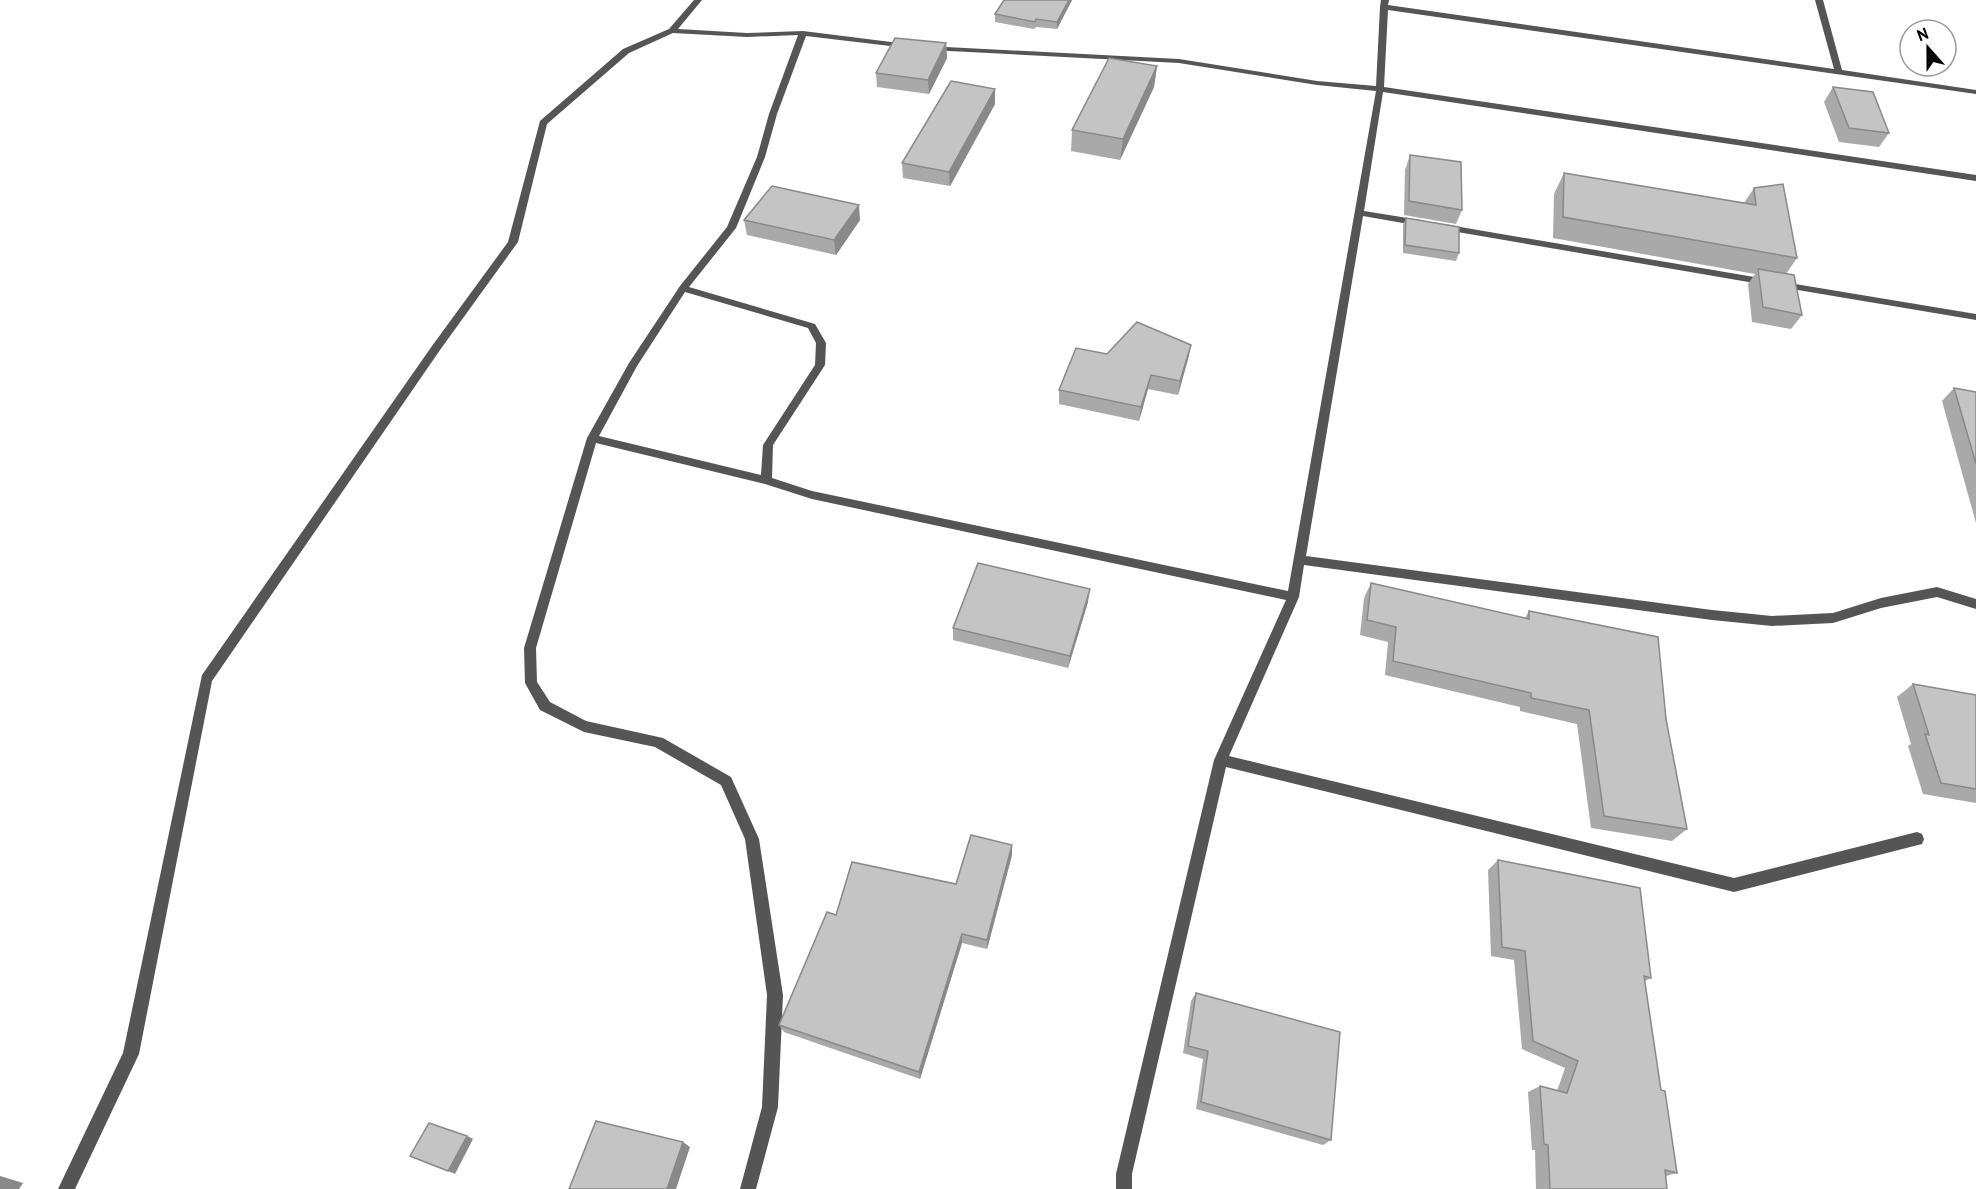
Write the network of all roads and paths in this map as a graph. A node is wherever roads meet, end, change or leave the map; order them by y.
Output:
1 (698, 0) edge
2 (1819, 0) edge
3 (1384, 3) edge
4 (672, 31) junction
5 (803, 33) junction
6 (1839, 72) junction
7 (1380, 88) junction
8 (1976, 92) edge
9 (1976, 178) edge
10 (1359, 213) junction
11 (683, 288) junction
12 (1976, 317) edge
13 (592, 438) junction
14 (766, 480) junction
15 (1300, 560) junction
16 (1293, 597) junction
17 (1976, 604) edge
18 (1221, 760) junction
19 (1917, 839) dead end
20 (66, 1189) edge
21 (747, 1189) edge
22 (1124, 1189) edge

1 - 4 street
2 - 6 street
3 - 6 street
3 - 7 street
4 - 5 street
4 - 20 street
5 - 7 street
5 - 11 street
6 - 8 street
7 - 9 street
7 - 10 street
10 - 12 street
10 - 15 street
11 - 13 street
11 - 14 street
13 - 14 street
13 - 21 street
14 - 16 street
15 - 16 street
15 - 17 street
16 - 18 street
18 - 19 street
18 - 22 street

